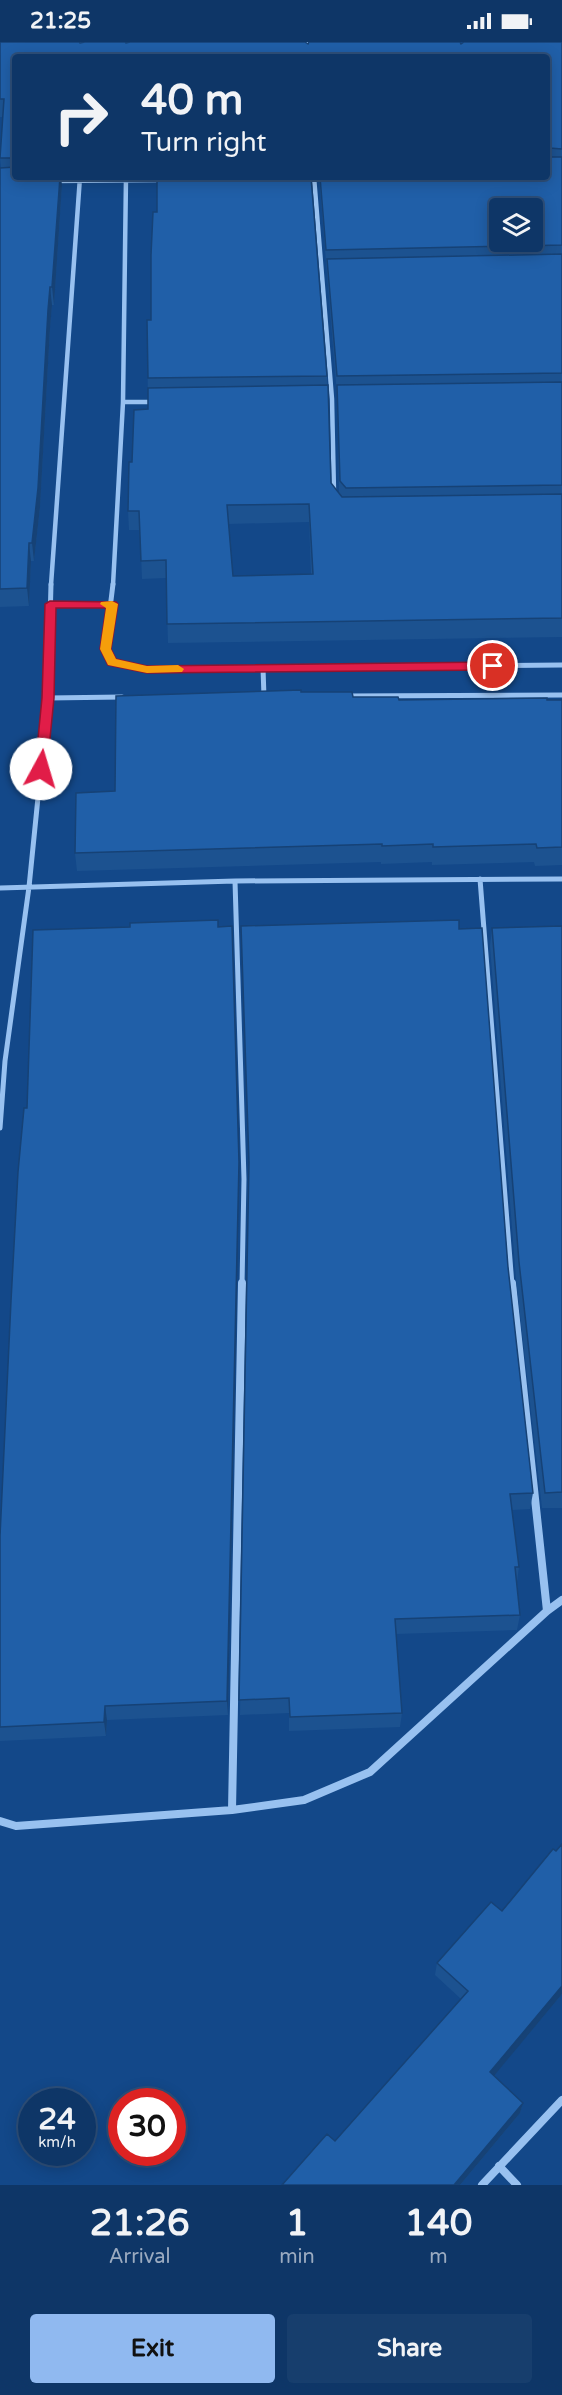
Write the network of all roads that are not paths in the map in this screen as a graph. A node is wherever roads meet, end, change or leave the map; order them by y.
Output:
1 (63, 180) edge
2 (80, 180) edge
3 (126, 180) edge
4 (314, 180) edge
5 (46, 181) edge
6 (322, 273) junction
7 (334, 273) edge
8 (320, 399) edge
9 (332, 399) junction
10 (343, 399) edge
11 (123, 402) junction
12 (158, 402) edge
13 (335, 501) edge
14 (50, 604) junction
15 (112, 604) junction
16 (562, 665) edge
17 (263, 668) junction
18 (562, 695) edge
19 (335, 696) edge
20 (252, 697) edge
21 (264, 697) junction
22 (276, 697) edge
23 (48, 698) junction
24 (127, 698) edge
25 (480, 879) junction
26 (562, 879) edge
27 (235, 880) junction
28 (29, 887) junction
29 (0, 888) edge
30 (3, 1061) edge
31 (0, 1128) edge
32 (562, 1600) edge
33 (547, 1611) junction
34 (232, 1810) junction
35 (0, 1821) edge
36 (562, 2100) edge
37 (499, 2166) junction
38 (483, 2185) edge
39 (517, 2185) edge

1 - 5 street
2 - 14 street
3 - 11 street
4 - 6 street
6 - 7 street
6 - 9 street
8 - 9 street
9 - 10 street
9 - 13 street
11 - 12 street
11 - 15 street
14 - 15 street
14 - 23 street
15 - 17 street
16 - 17 street
17 - 21 street
18 - 19 street
20 - 21 street
21 - 22 street
23 - 24 street
23 - 28 street
25 - 26 street
25 - 27 street
25 - 33 street
27 - 28 street
27 - 34 street
28 - 29 street
28 - 30 street
30 - 31 street
32 - 33 street
33 - 34 street
34 - 35 street
36 - 37 street
37 - 38 street
37 - 39 street

